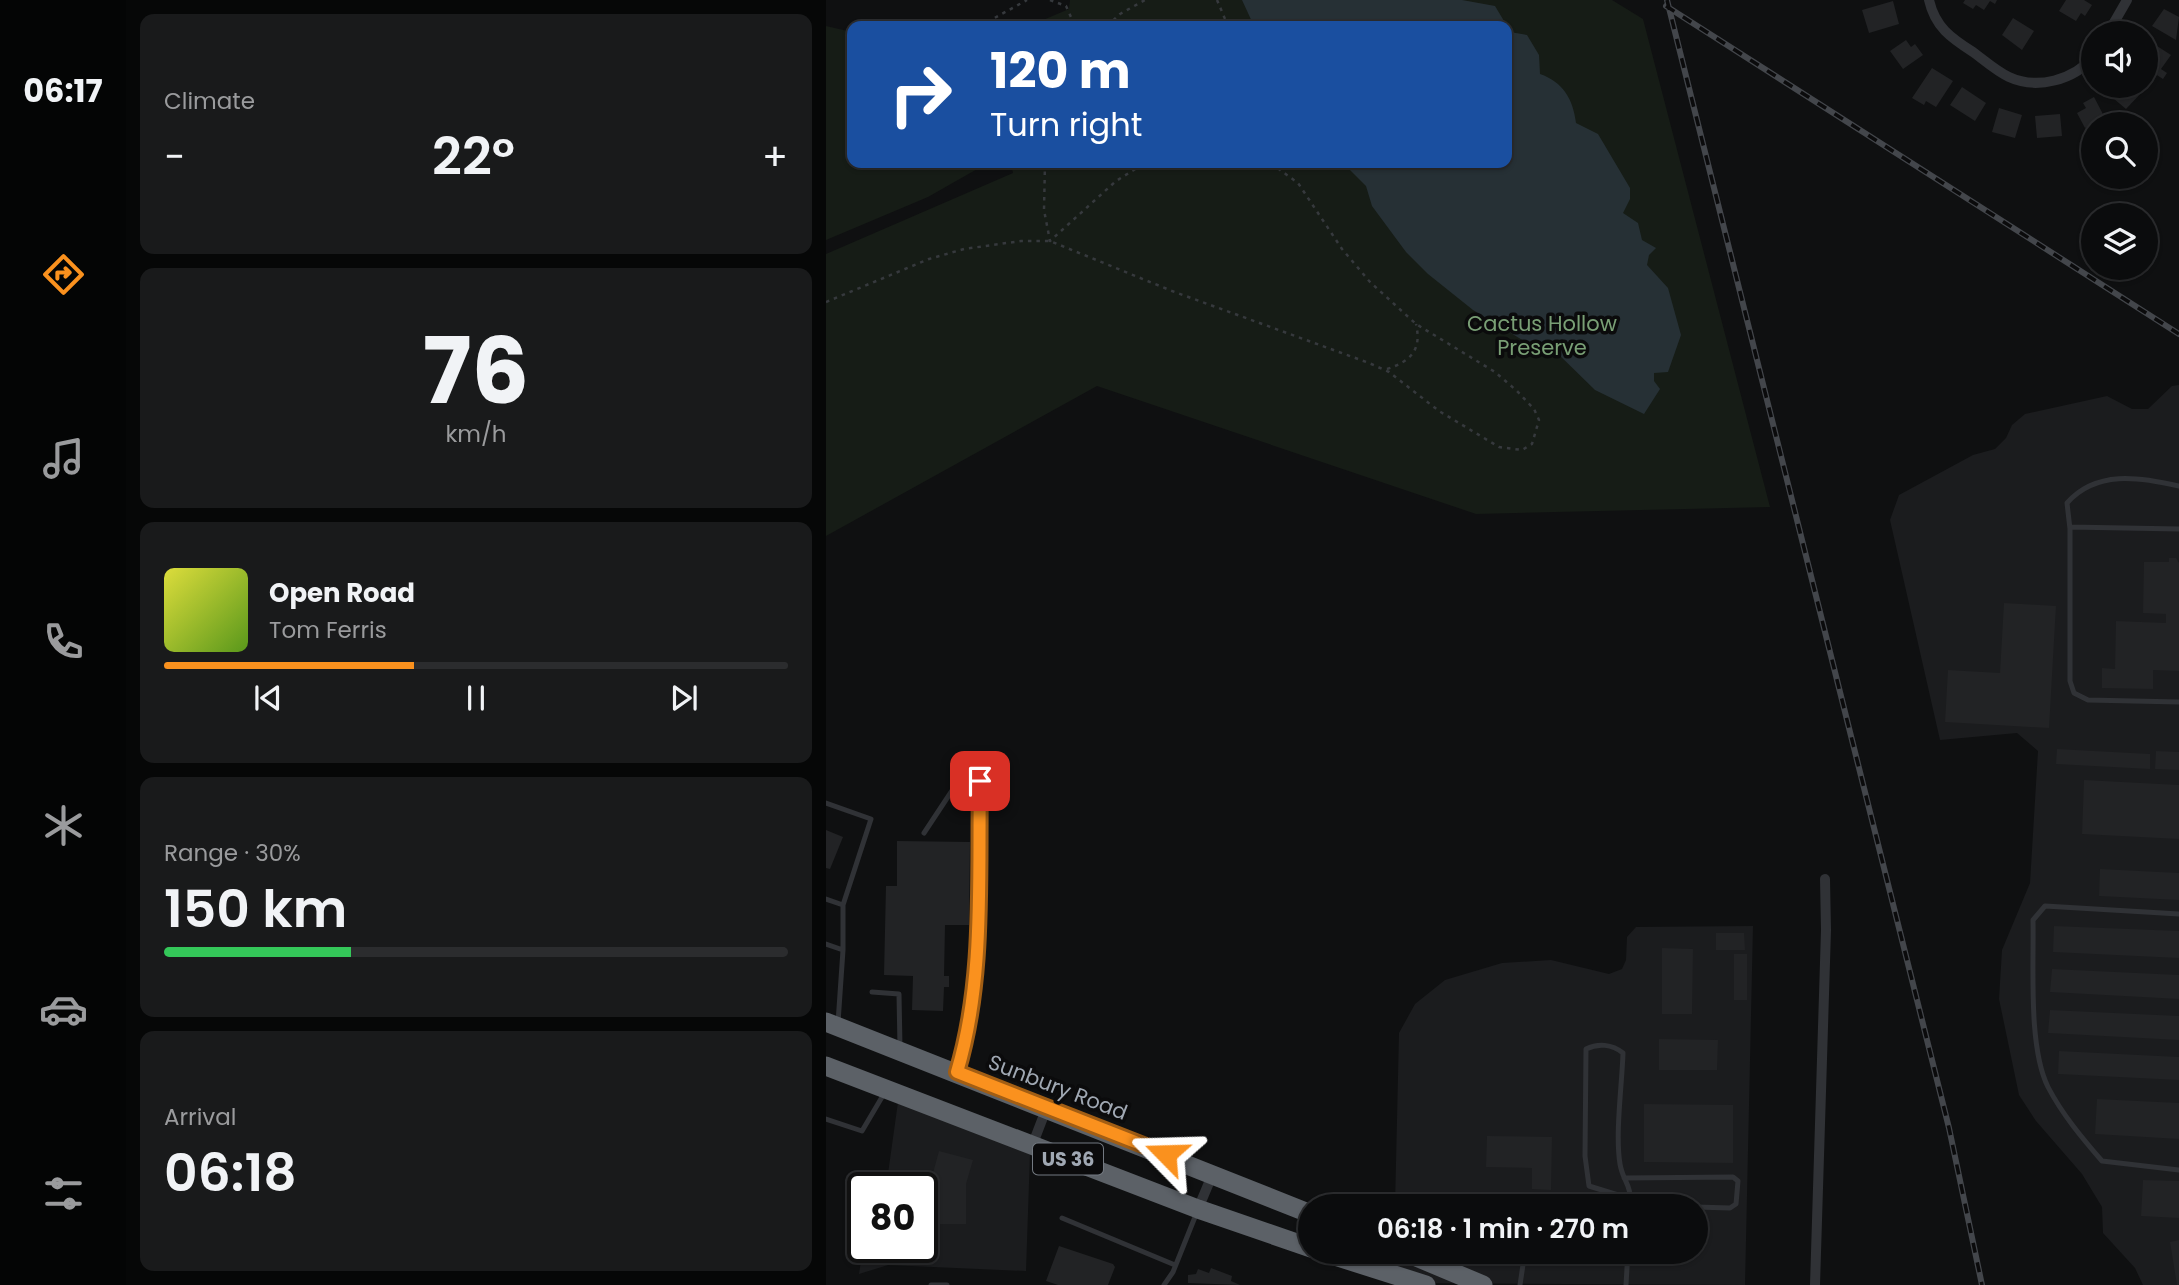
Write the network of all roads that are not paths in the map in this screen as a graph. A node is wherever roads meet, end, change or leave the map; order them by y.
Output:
1 (1929, 0) edge
2 (2127, 0) edge
3 (2115, 21) edge
4 (2081, 69) edge
5 (2179, 486) edge
6 (2070, 527) junction
7 (2179, 529) edge
8 (2179, 702) edge
9 (826, 803) edge
10 (924, 833) dead end
11 (1825, 879) dead end
12 (826, 899) edge
13 (843, 905) junction
14 (2179, 914) edge
15 (826, 944) edge
16 (843, 950) junction
17 (872, 992) dead end
18 (832, 1024) edge
19 (900, 1050) junction
20 (826, 1066) edge
21 (957, 1072) junction
22 (887, 1090) junction
23 (1047, 1107) junction
24 (826, 1119) edge
25 (1032, 1146) junction
26 (2179, 1170) edge
27 (1213, 1173) junction
28 (1624, 1178) junction
29 (1609, 1194) edge
30 (1631, 1194) edge
31 (1708, 1207) edge
32 (1298, 1208) edge
33 (1198, 1209) junction
34 (1062, 1218) dead end
35 (1298, 1244) edge
36 (1361, 1264) edge
37 (1433, 1264) edge
38 (1523, 1264) edge
39 (1627, 1264) edge
40 (1175, 1265) junction
41 (931, 1285) edge
42 (947, 1285) edge
43 (1164, 1285) edge
44 (1426, 1285) edge
45 (1483, 1285) edge
46 (1520, 1285) edge
47 (1626, 1285) edge
48 (1815, 1285) edge

1 - 4 street
2 - 3 street
5 - 6 lane
6 - 7 lane
6 - 8 lane
9 - 13 lane
10 - 21 lane
11 - 48 street
12 - 13 lane
13 - 16 lane
14 - 26 lane
15 - 16 lane
16 - 18 lane
17 - 19 lane
18 - 19 highway, Sunbury Road / US 36
19 - 21 highway, Sunbury Road / US 36
20 - 22 highway, US 36
21 - 23 highway, Sunbury Road / US 36
22 - 24 lane
22 - 25 highway, US 36
23 - 25 street
23 - 27 highway, Sunbury Road / US 36
25 - 33 highway, US 36
27 - 32 highway, Sunbury Road / US 36
27 - 33 street
28 - 29 lane
28 - 30 lane
28 - 31 lane
33 - 35 highway, US 36
33 - 40 lane
34 - 40 lane
36 - 44 highway
37 - 45 highway
38 - 46 lane
39 - 47 lane
40 - 43 lane
41 - 42 lane

